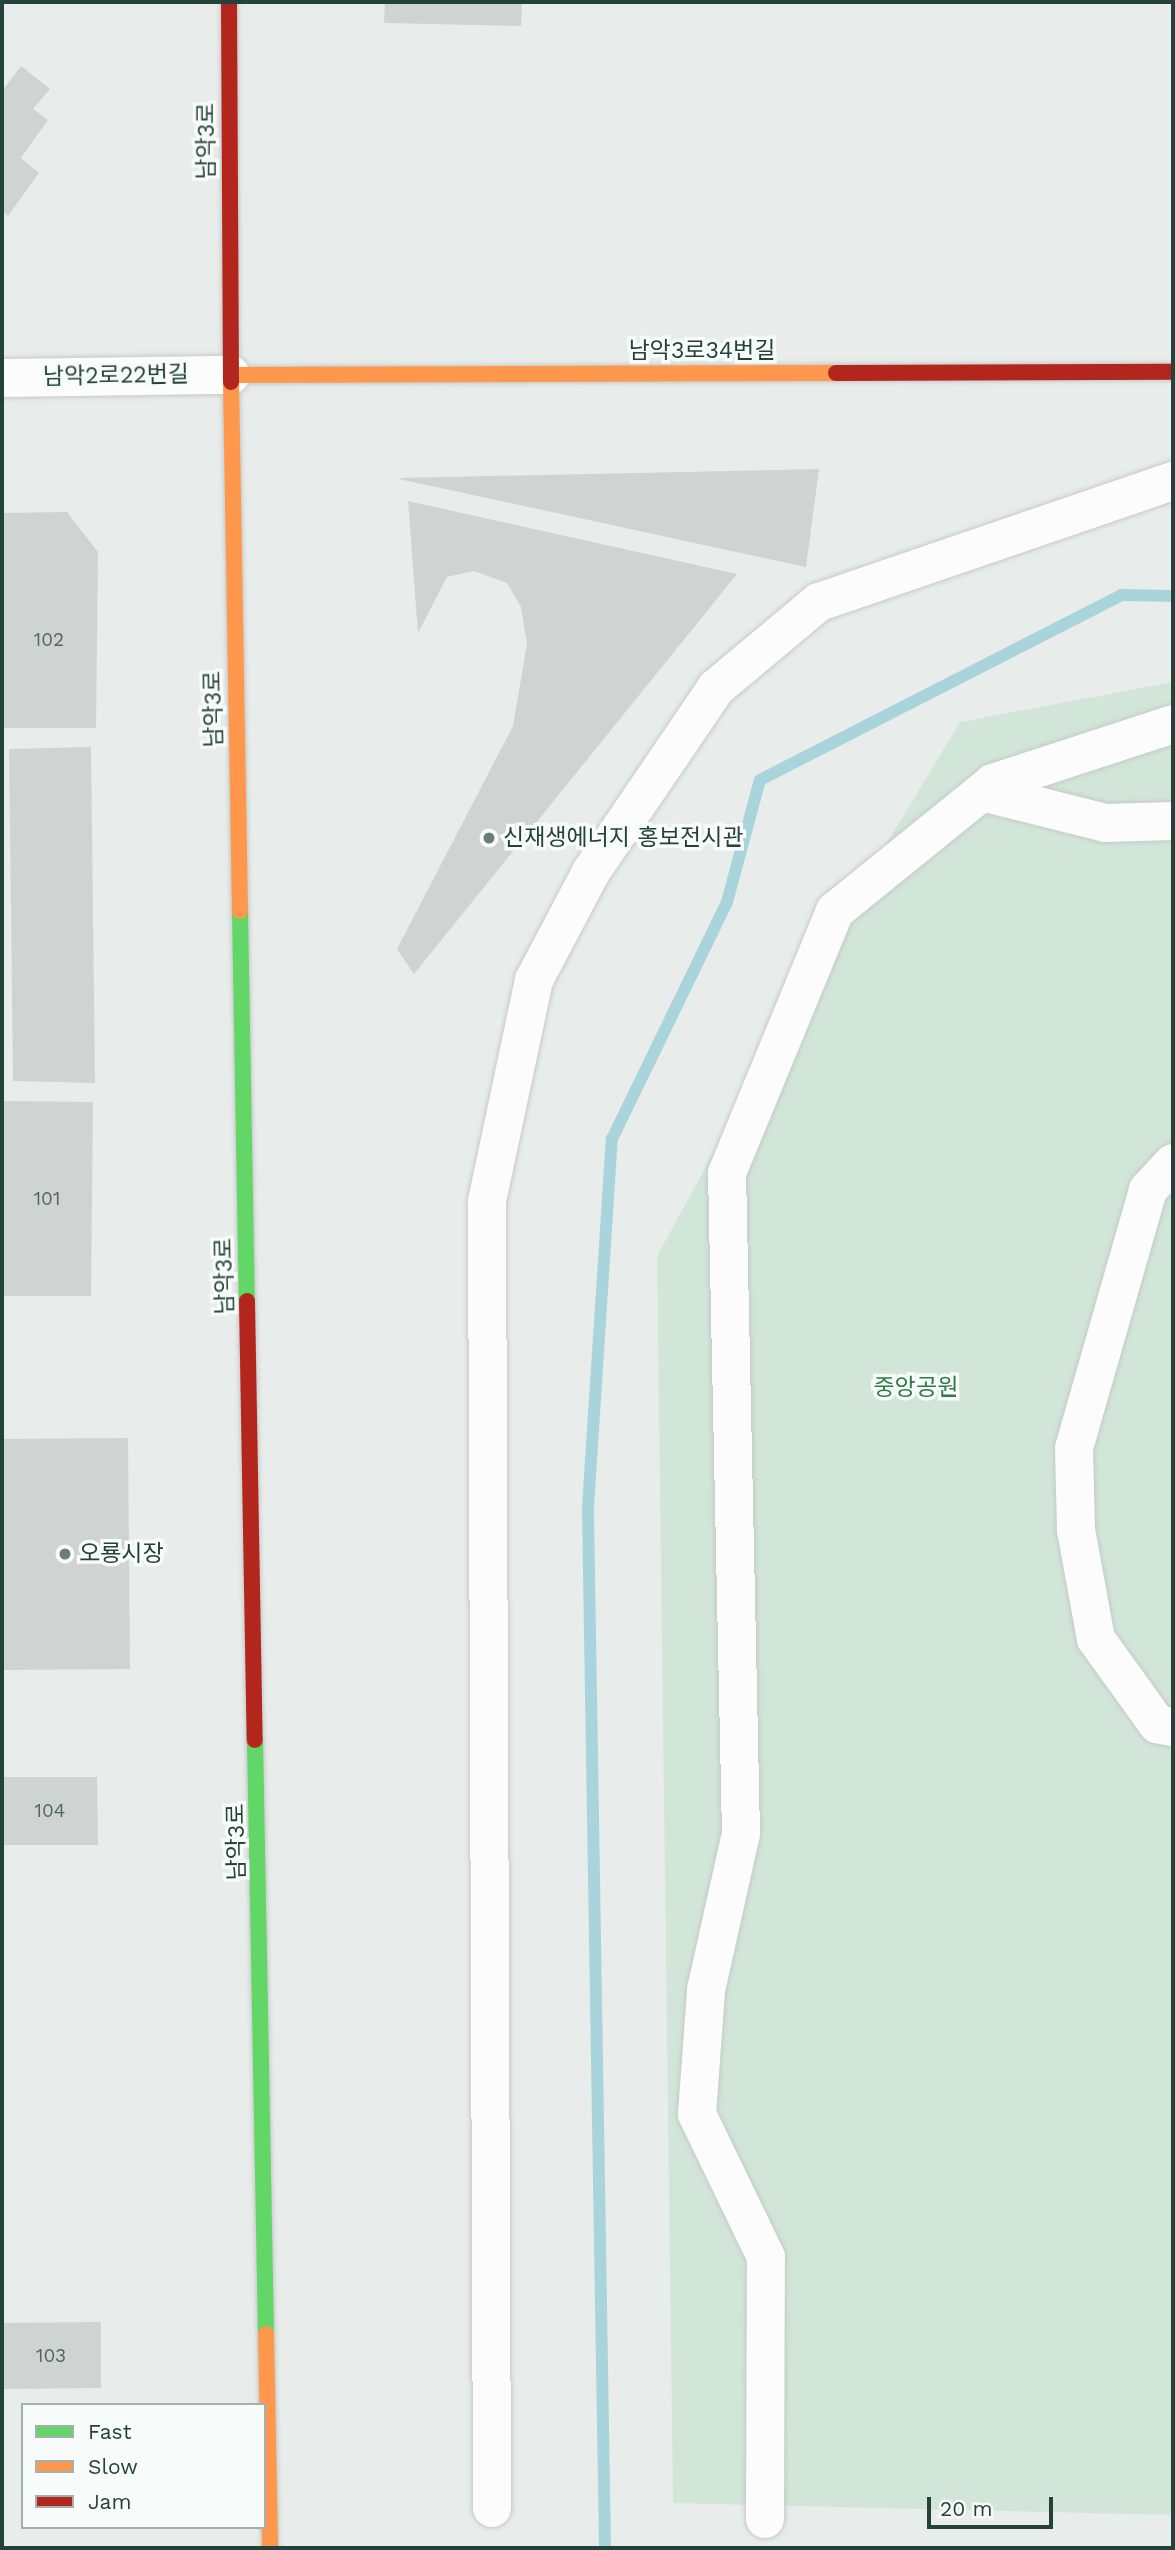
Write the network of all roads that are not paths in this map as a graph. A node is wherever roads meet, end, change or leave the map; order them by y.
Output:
1 (229, 2) edge
2 (1173, 372) edge
3 (231, 375) junction
4 (2, 377) edge
5 (1173, 481) edge
6 (1173, 724) edge
7 (982, 792) junction
8 (1173, 821) edge
9 (1173, 1163) edge
10 (1173, 1727) edge
11 (492, 2508) dead end
12 (765, 2519) dead end
13 (270, 2548) edge

1 - 3 street, 남악3로
2 - 3 street, 남악3로34번길
3 - 4 street, 남악2로22번길
3 - 13 street, 남악3로
5 - 11 street
6 - 7 street
7 - 8 street
7 - 12 street
9 - 10 street

